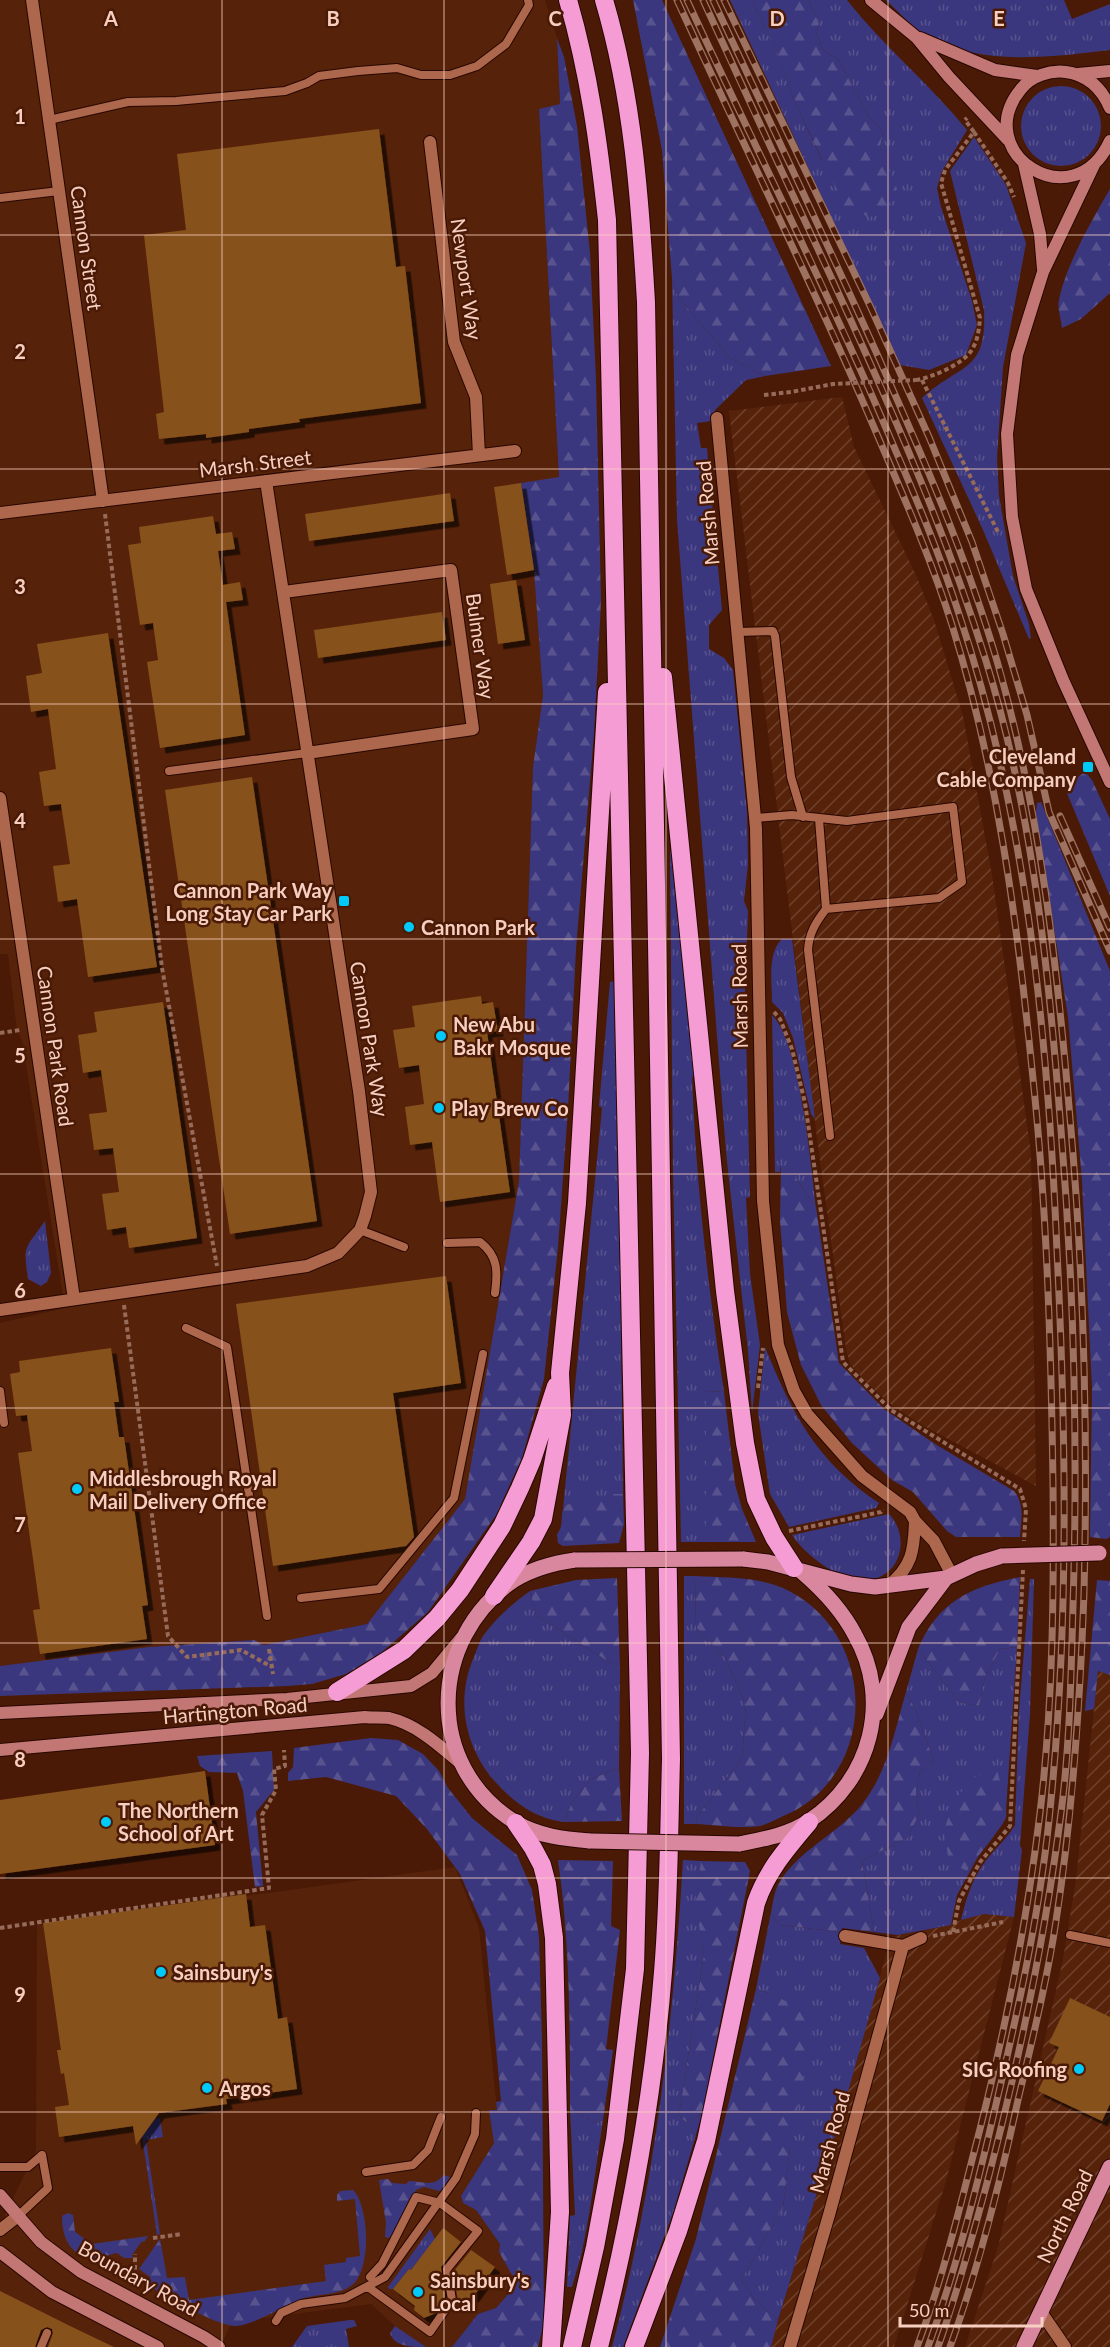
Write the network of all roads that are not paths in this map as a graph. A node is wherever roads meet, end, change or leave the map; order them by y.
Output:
1 (32, 0) edge
2 (528, 0) edge
3 (568, 0) edge
4 (604, 0) edge
5 (871, 0) edge
6 (916, 37) junction
7 (1110, 71) edge
8 (1077, 74) junction
9 (1037, 76) junction
10 (1110, 108) edge
11 (49, 120) junction
12 (1009, 141) junction
13 (1110, 141) edge
14 (430, 142) dead end
15 (1024, 164) junction
16 (1094, 165) junction
17 (59, 191) junction
18 (0, 198) edge
19 (1043, 272) junction
20 (717, 418) dead end
21 (515, 451) dead end
22 (479, 455) junction
23 (266, 481) junction
24 (103, 501) junction
25 (0, 513) edge
26 (651, 558) junction
27 (615, 559) junction
28 (284, 592) junction
29 (738, 632) junction
30 (307, 753) junction
31 (169, 771) dead end
32 (1110, 782) edge
33 (0, 798) edge
34 (803, 817) junction
35 (756, 818) junction
36 (819, 819) junction
37 (826, 909) junction
38 (830, 1136) dead end
39 (360, 1230) junction
40 (447, 1243) dead end
41 (404, 1247) dead end
42 (495, 1293) dead end
43 (74, 1299) junction
44 (0, 1310) edge
45 (186, 1328) dead end
46 (483, 1354) dead end
47 (560, 1373) junction
48 (0, 1391) edge
49 (4, 1423) dead end
50 (915, 1521) junction
51 (1104, 1553) edge
52 (798, 1570) junction
53 (949, 1576) junction
54 (887, 1587) junction
55 (494, 1596) junction
56 (301, 1598) dead end
57 (267, 1616) dead end
58 (466, 1633) junction
59 (337, 1692) junction
60 (0, 1713) edge
61 (875, 1717) junction
62 (0, 1750) edge
63 (460, 1762) junction
64 (808, 1822) junction
65 (516, 1823) junction
66 (1070, 1935) dead end
67 (844, 1936) dead end
68 (921, 1938) dead end
69 (1110, 1943) edge
70 (903, 1946) junction
71 (476, 2113) dead end
72 (441, 2117) dead end
73 (0, 2167) edge
74 (1110, 2168) edge
75 (366, 2172) dead end
76 (0, 2195) edge
77 (440, 2203) junction
78 (18, 2216) junction
79 (0, 2230) edge
80 (0, 2252) edge
81 (370, 2277) dead end
82 (368, 2287) junction
83 (1041, 2312) junction
84 (276, 2321) dead end
85 (47, 2333) dead end
86 (41, 2347) edge
87 (158, 2347) edge
88 (219, 2347) edge
89 (551, 2347) edge
90 (572, 2347) edge
91 (599, 2347) edge
92 (634, 2347) edge
93 (790, 2347) edge
94 (1024, 2347) edge
95 (1065, 2347) edge

1 - 11 street, Cannon Street
2 - 11 lane
3 - 27 highway
4 - 26 highway
5 - 6 street
6 - 9 street
6 - 12 street
7 - 8 street
8 - 9 street
8 - 10 street
9 - 12 street
11 - 17 street, Cannon Street
12 - 15 street
13 - 16 street
14 - 22 street, Newport Way
15 - 16 street
15 - 19 street
16 - 19 street
17 - 18 lane
17 - 24 street, Cannon Street
19 - 32 street
20 - 29 street, Marsh Road
21 - 22 street, Marsh Street
22 - 23 street, Marsh Street
23 - 24 street, Marsh Street
23 - 28 street, Cannon Park Way
24 - 25 street, Marsh Street
26 - 52 highway
26 - 91 highway
27 - 47 highway
27 - 90 highway
28 - 30 street, Cannon Park Way
28 - 30 street, Bulmer Way
29 - 34 lane
29 - 35 street, Marsh Road
30 - 31 lane
30 - 39 street, Cannon Park Way
33 - 43 street, Cannon Park Road
34 - 35 lane
34 - 36 lane
35 - 50 street, Marsh Road
36 - 37 lane
36 - 37 lane
37 - 38 lane
39 - 41 lane
39 - 43 street, Cannon Park Way
40 - 42 lane
43 - 44 street, Cannon Park Way
45 - 57 lane
46 - 56 lane
47 - 55 highway
47 - 59 highway
48 - 49 lane
50 - 53 street, Marsh Road
50 - 54 street
51 - 53 main road, bridge
52 - 54 main road
52 - 55 main road, bridge
52 - 61 main road
53 - 54 main road
53 - 61 main road
55 - 58 main road
58 - 59 street, Hartington Road
58 - 63 main road
59 - 60 street, Hartington Road
61 - 64 main road
62 - 63 street, Hartington Road
63 - 65 main road
64 - 65 main road, bridge
64 - 92 highway
65 - 89 highway
66 - 69 lane
67 - 70 street
68 - 70 street
70 - 93 street, Marsh Road
71 - 77 lane
72 - 75 lane
73 - 78 lane
74 - 83 main road, North Road
76 - 78 street, Boundary Road
77 - 81 lane
77 - 82 lane
77 - 82 lane
78 - 79 street
78 - 88 street, Boundary Road
80 - 87 street
82 - 84 lane
83 - 94 main road, North Road
83 - 95 street
85 - 86 lane

